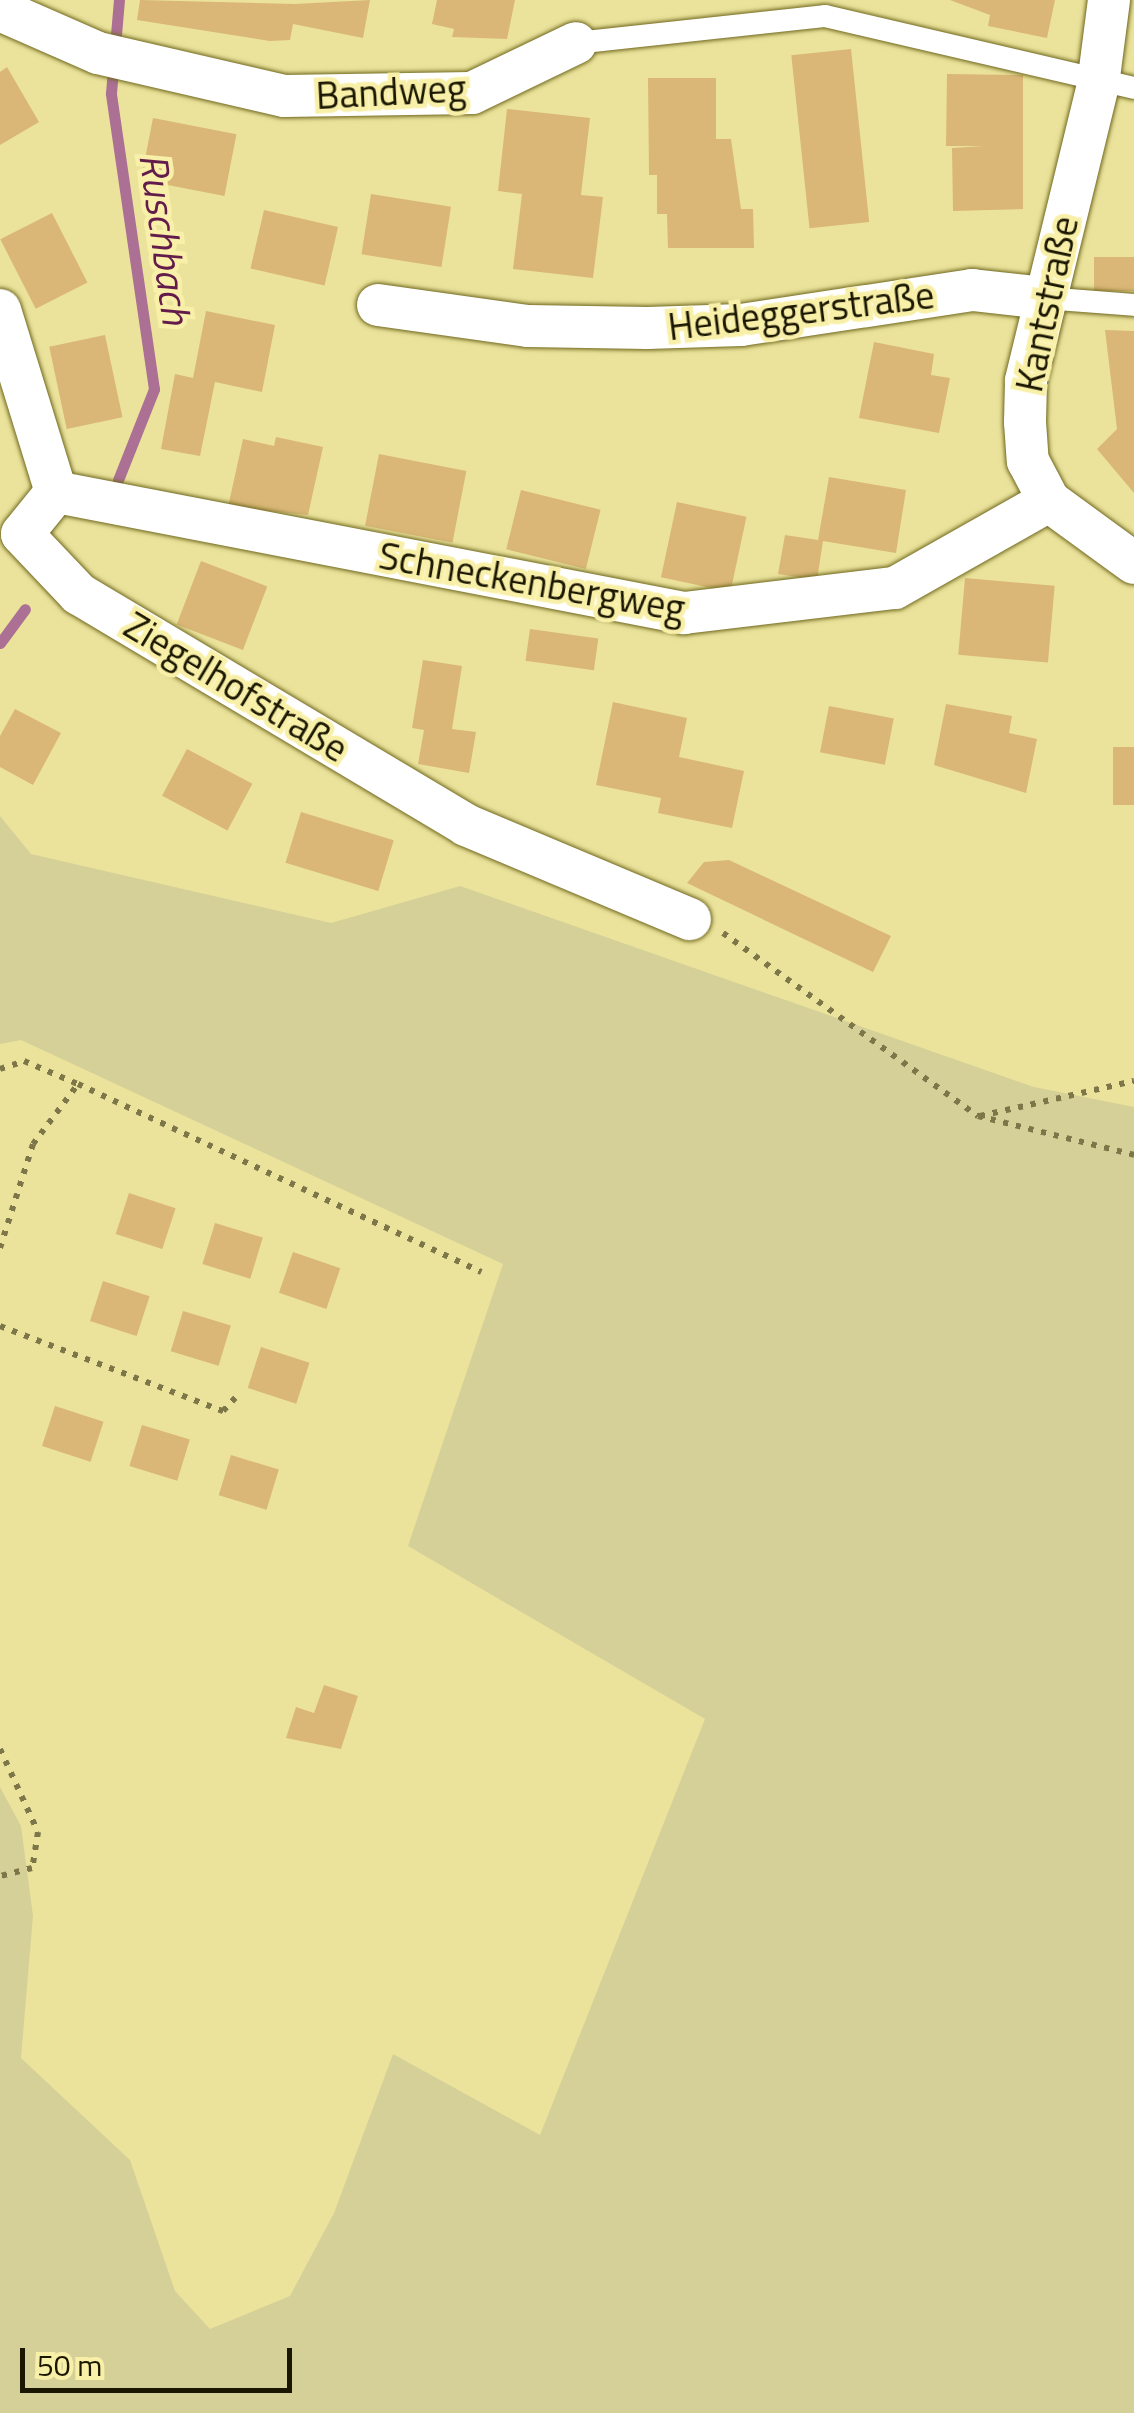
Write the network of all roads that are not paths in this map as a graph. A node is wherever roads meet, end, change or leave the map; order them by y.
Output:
1 (1109, 0) edge
2 (0, 10) edge
3 (576, 43) joint
4 (1116, 87) edge
5 (1044, 298) junction
6 (378, 305) dead end
7 (1134, 305) edge
8 (0, 310) edge
9 (56, 492) junction
10 (1049, 501) junction
11 (11, 530) edge
12 (1134, 563) edge
13 (690, 919) road end

1 - 4 street, Kantstraße
2 - 3 street, Bandweg
3 - 4 lane, Bandweg
4 - 5 street, Kantstraße
5 - 6 street, Heideggerstraße
5 - 7 lane
5 - 10 street, Kantstraße
8 - 9 street
9 - 10 street, Schneckenbergweg
9 - 11 street, Ziegelhofstraße
10 - 12 street, Kantstraße
11 - 13 street, Ziegelhofstraße

